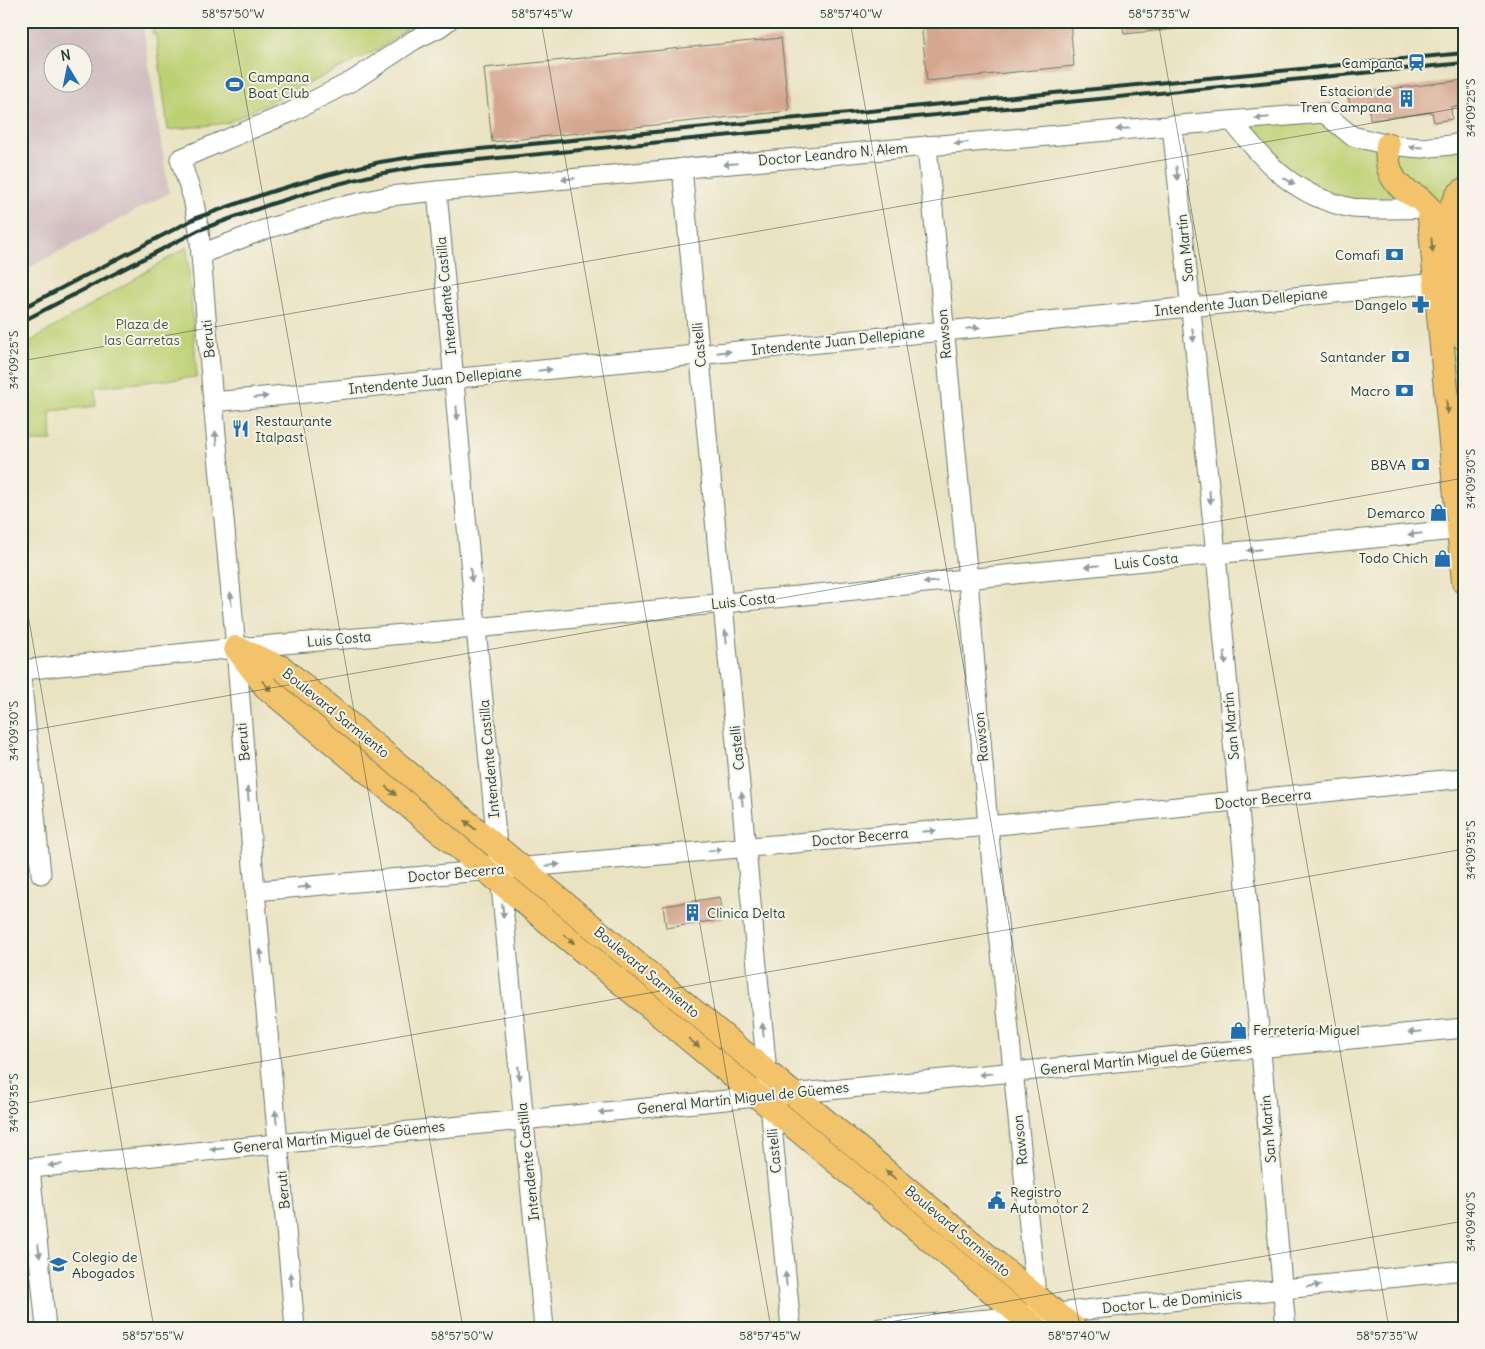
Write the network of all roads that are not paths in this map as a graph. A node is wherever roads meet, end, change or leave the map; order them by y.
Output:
1 (448, 21) edge
2 (1232, 121) junction
3 (1172, 125) junction
4 (1464, 142) edge
5 (1388, 145) junction
6 (927, 146) junction
7 (682, 168) junction
8 (436, 191) junction
9 (1460, 200) edge
10 (1429, 208) junction
11 (201, 254) junction
12 (1453, 281) edge
13 (1190, 307) junction
14 (944, 331) junction
15 (1464, 338) edge
16 (700, 354) junction
17 (454, 378) junction
18 (213, 402) junction
19 (1461, 530) edge
20 (1216, 554) junction
21 (968, 579) junction
22 (1464, 582) edge
23 (723, 603) junction
24 (476, 628) junction
25 (236, 648) junction
26 (21, 670) edge
27 (21, 676) edge
28 (1464, 778) edge
29 (1238, 801) junction
30 (988, 826) junction
31 (747, 848) junction
32 (501, 867) junction
33 (41, 874) dead end
34 (255, 891) junction
35 (1464, 1028) edge
36 (1260, 1048) junction
37 (767, 1072) junction
38 (1014, 1072) junction
39 (793, 1093) junction
40 (766, 1100) junction
41 (524, 1120) junction
42 (278, 1143) junction
43 (26, 1168) edge
44 (1464, 1270) edge
45 (1282, 1290) junction
46 (1038, 1316) edge
47 (46, 1328) edge
48 (295, 1328) edge
49 (544, 1328) edge
50 (790, 1328) edge
51 (880, 1328) edge
52 (1074, 1328) edge
53 (1286, 1328) edge

1 - 11 street, Beruti
2 - 3 street, Doctor Leandro N. Alem
5 -> 2 street, Doctor Leandro N. Alem
2 -> 10 street
3 -> 6 street, Doctor Leandro N. Alem
3 -> 13 street, San Martín
4 -> 5 street, Doctor Leandro N. Alem
5 - 10 main road
6 -> 7 street, Doctor Leandro N. Alem
6 - 14 street, Rawson
7 -> 8 street, Doctor Leandro N. Alem
7 - 16 street, Castelli
8 - 11 street, Doctor Leandro N. Alem
8 - 17 street, Intendente Castilla
9 - 12 main road
10 -> 12 main road
11 - 18 street, Beruti
12 - 13 street, Intendente Juan Dellepiane
12 - 15 main road
12 -> 19 main road
14 -> 13 street, Intendente Juan Dellepiane
13 -> 20 street, San Martín
16 -> 14 street, Intendente Juan Dellepiane
14 - 21 street, Rawson
17 -> 16 street, Intendente Juan Dellepiane
16 - 23 street, Castelli
18 -> 17 street, Intendente Juan Dellepiane
17 -> 24 street, Intendente Castilla
25 -> 18 street, Beruti
19 -> 20 street, Luis Costa
19 - 22 main road
20 -> 21 street, Luis Costa
20 -> 29 street, San Martín
21 -> 23 street, Luis Costa
21 - 30 street, Rawson
23 - 24 street, Luis Costa
31 -> 23 street, Castelli
24 - 25 street, Luis Costa
24 - 32 street, Intendente Castilla
25 - 26 street, Luis Costa
25 - 32 main road, Boulevard Sarmiento
34 -> 25 street, Beruti
27 - 33 street
28 - 29 street, Doctor Becerra
29 - 30 street, Doctor Becerra
29 - 36 street, San Martín
31 -> 30 street, Doctor Becerra
30 - 38 street, Rawson
32 -> 31 street, Doctor Becerra
37 -> 31 street, Castelli
34 -> 32 street, Doctor Becerra
32 - 37 main road, Boulevard Sarmiento
32 -> 40 main road, Boulevard Sarmiento
32 -> 41 street, Intendente Castilla
42 -> 34 street, Beruti
35 -> 36 street, General Martín Miguel de Güemes
36 - 38 street, General Martín Miguel de Güemes
36 - 45 street, San Martín
37 - 39 main road, Boulevard Sarmiento
37 - 40 street, Castelli
38 -> 39 street, General Martín Miguel de Güemes
38 - 46 street, Rawson
39 - 40 street, General Martín Miguel de Güemes
46 -> 39 main road, Boulevard Sarmiento
40 -> 41 street, General Martín Miguel de Güemes
40 - 46 main road, Boulevard Sarmiento
50 -> 40 street, Castelli
41 - 42 street, General Martín Miguel de Güemes
41 - 49 street, Intendente Castilla
42 -> 43 street, General Martín Miguel de Güemes
48 -> 42 street, Beruti
43 -> 47 street
45 -> 44 street, Doctor L. de Dominicis
45 - 46 street, Doctor L. de Dominicis
45 - 53 street, San Martín
46 - 51 street, Doctor L. de Dominicis
46 - 52 main road, Boulevard Sarmiento

